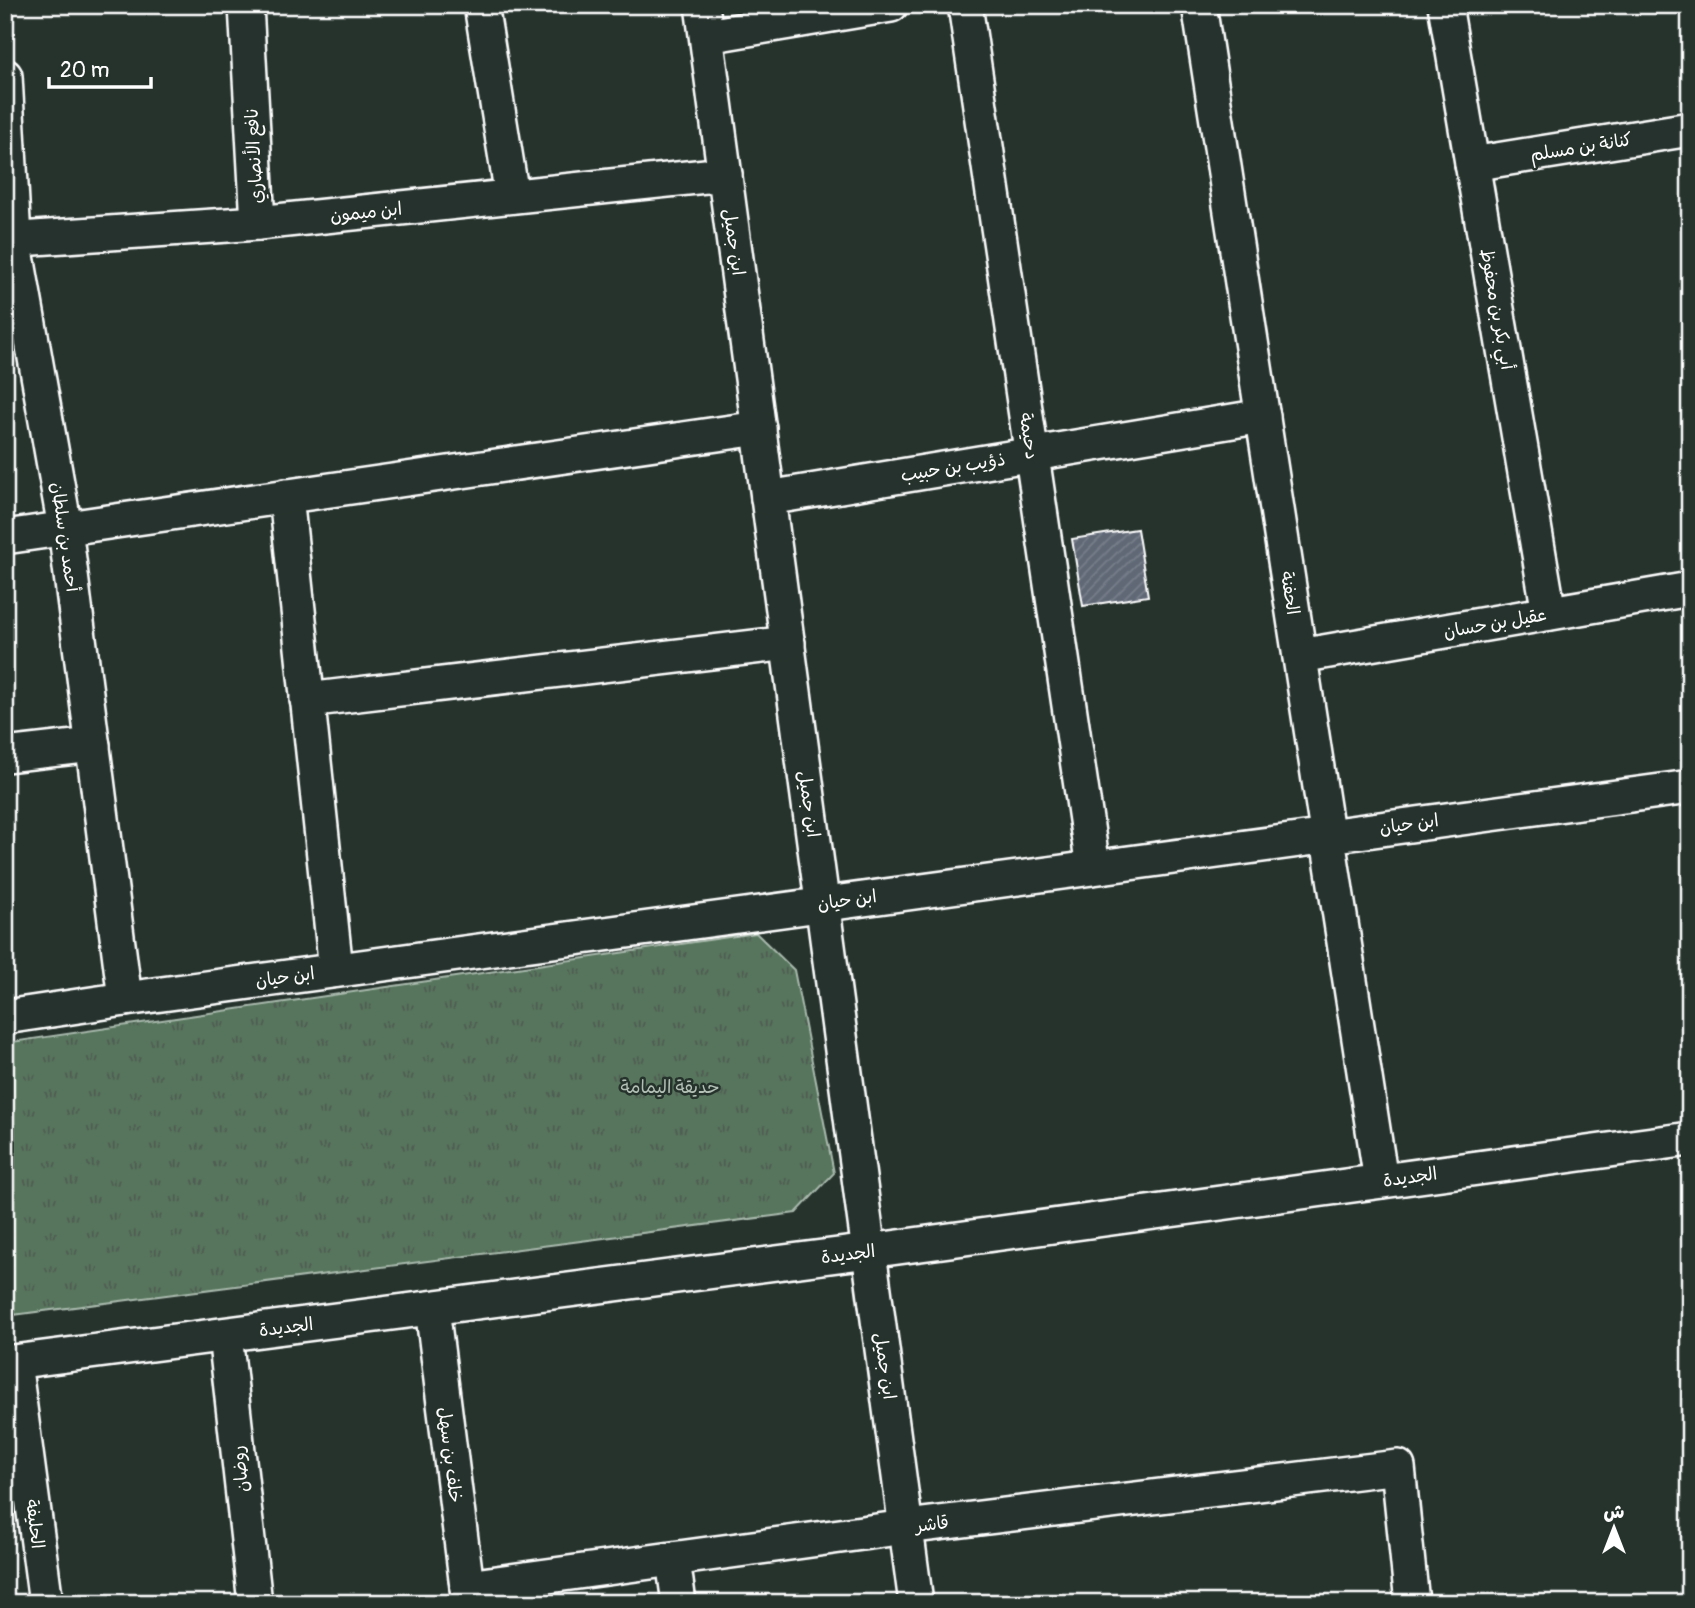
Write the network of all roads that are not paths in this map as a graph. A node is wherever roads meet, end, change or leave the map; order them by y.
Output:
1 (246, 5) edge
2 (481, 5) edge
3 (891, 5) edge
4 (965, 5) edge
5 (1199, 5) edge
6 (1445, 5) edge
7 (704, 21) edge
8 (5, 76) edge
9 (1690, 129) edge
10 (1472, 164) junction
11 (725, 174) junction
12 (512, 196) junction
13 (258, 223) junction
14 (10, 240) edge
15 (1263, 416) junction
16 (759, 428) junction
17 (1032, 454) junction
18 (286, 496) junction
19 (768, 498) junction
20 (65, 528) junction
21 (5, 537) edge
22 (1690, 589) edge
23 (1549, 613) junction
24 (788, 643) junction
25 (1300, 656) junction
26 (307, 700) junction
27 (93, 745) junction
28 (5, 755) edge
29 (1690, 787) edge
30 (1328, 835) junction
31 (1093, 867) junction
32 (823, 903) junction
33 (336, 970) junction
34 (125, 999) junction
35 (5, 1017) edge
36 (1690, 1139) edge
37 (1381, 1181) junction
38 (869, 1251) junction
39 (432, 1308) junction
40 (225, 1335) junction
41 (10, 1363) edge
42 (906, 1527) junction
43 (673, 1560) junction
44 (468, 1595) edge
45 (46, 1603) edge
46 (255, 1603) edge
47 (679, 1603) edge
48 (916, 1603) edge
49 (1412, 1603) edge

1 - 13 street, نافع الأنصاري
2 - 12 street
3 - 7 street
4 - 17 street, دحيمة
5 - 15 street, الحفنة
6 - 10 street, أبي بكر بن محفوظ
7 - 11 street, ابن جميل
8 - 14 street, أحمد بن سلطان
9 - 10 street, كنانة بن مسلم
10 - 23 street, أبي بكر بن محفوظ
11 - 12 street, ابن ميمون
11 - 16 street, ابن جميل
12 - 13 street, ابن ميمون
13 - 14 street, ابن ميمون
14 - 20 street, أحمد بن سلطان
15 - 17 street, ذؤيب بن حبيب
15 - 25 street, الحفنة
16 - 18 street
16 - 19 street, ابن جميل
17 - 19 street, ذؤيب بن حبيب
17 - 31 street, دحيمة
18 - 20 street
18 - 26 street
19 - 24 street, ابن جميل
20 - 21 street
20 - 27 street, أحمد بن سلطان
22 - 23 street, عقيل بن حسان
23 - 25 street, عقيل بن حسان
24 - 26 street
24 - 32 street, ابن جميل
25 - 30 street, الحفنة
26 - 33 street
27 - 28 street
27 - 34 street, أحمد بن سلطان
29 - 30 street, ابن حيان
30 - 31 street, ابن حيان
30 - 37 street, الحفنة
31 - 32 street, ابن حيان
32 - 33 street, ابن حيان
32 - 38 street, ابن جميل
33 - 34 street, ابن حيان
34 - 35 street, ابن حيان
36 - 37 street, الجديدة
37 - 38 street, الجديدة
38 - 39 street, الجديدة
38 - 42 street, ابن جميل
39 - 40 street, الجديدة
39 - 44 street, خلف بن سهل
40 - 41 street, الجديدة
40 - 46 street, روضان
41 - 45 street, الحليفة
42 - 43 street, قاشر
42 - 48 street, ابن جميل
42 - 49 street, قاشر
43 - 44 street, قاشر
43 - 47 street

